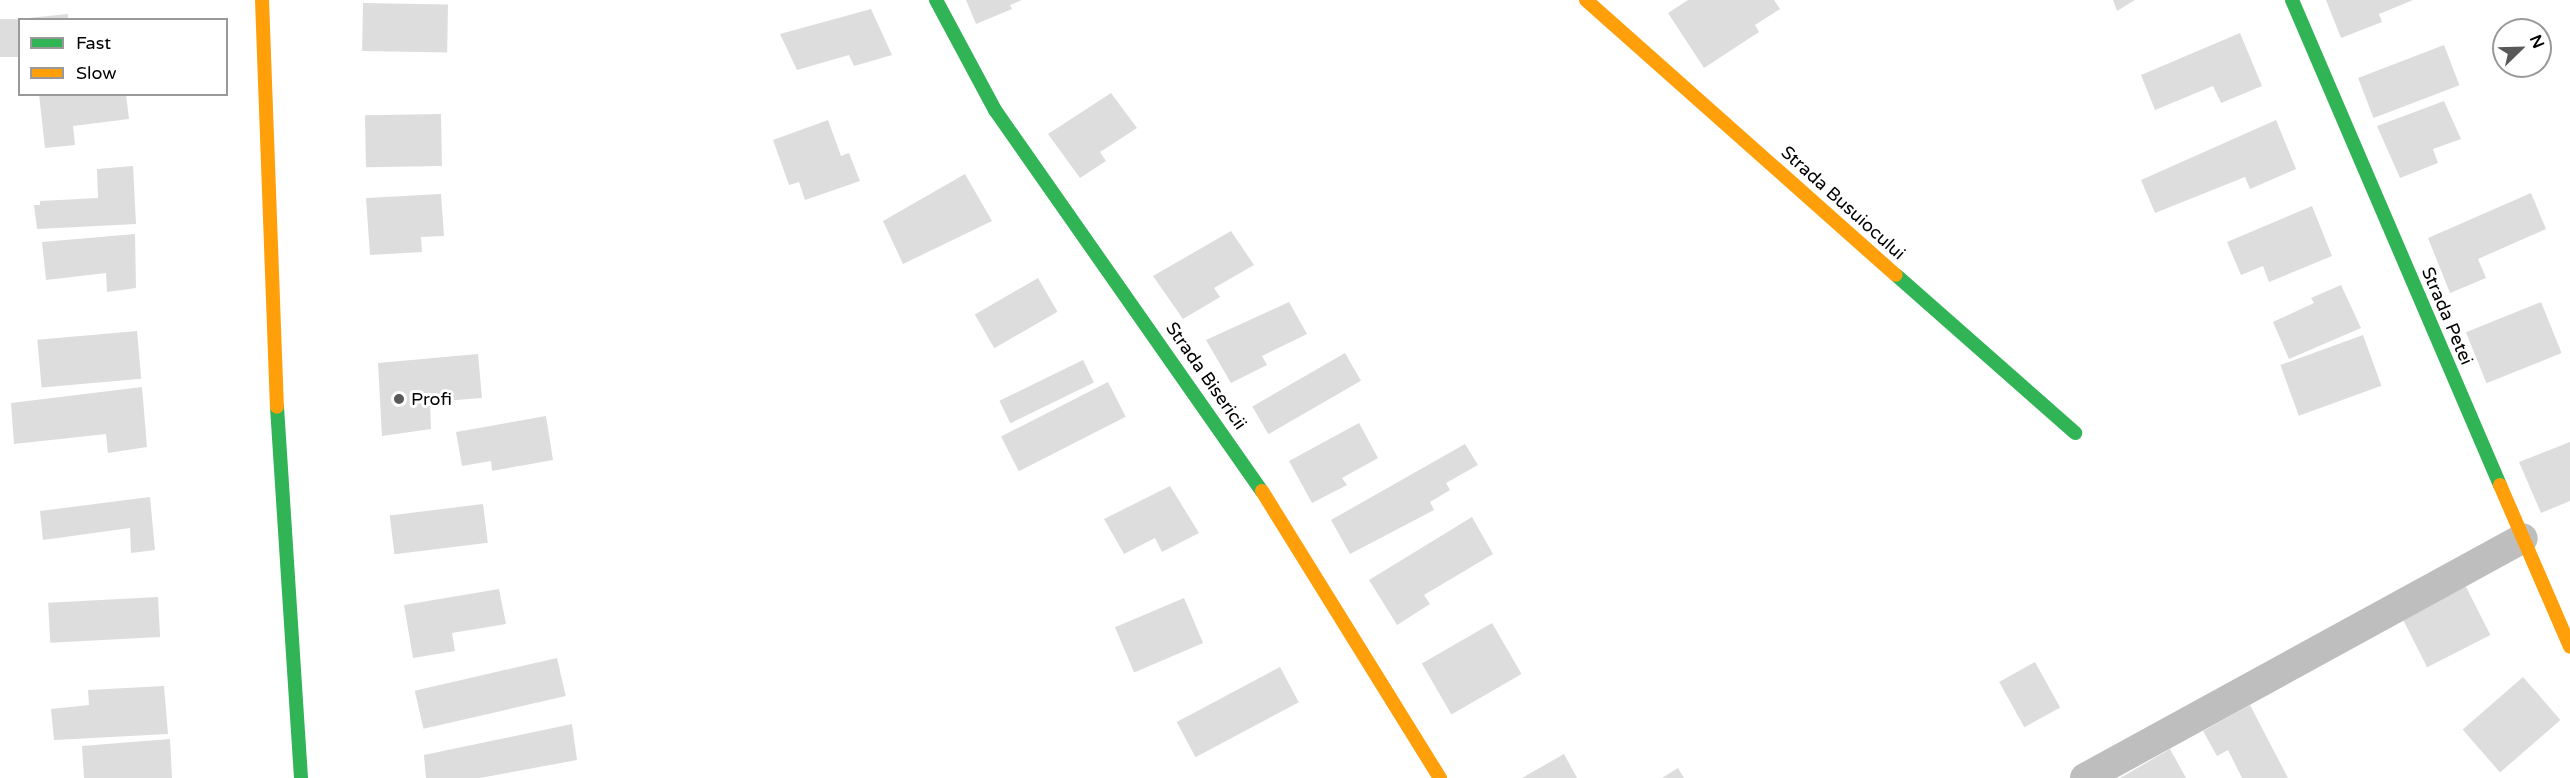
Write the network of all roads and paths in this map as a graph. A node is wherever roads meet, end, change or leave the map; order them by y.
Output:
1 (262, 0) edge
2 (936, 0) edge
3 (1586, 0) edge
4 (2292, 0) edge
5 (2075, 433) dead end
6 (2523, 538) junction
7 (2570, 647) edge
8 (301, 778) edge
9 (1440, 778) edge
10 (2085, 778) edge

1 - 8 street
2 - 9 street, Strada Bisericii
3 - 5 street, Strada Busuiocului
4 - 6 street, Strada Petei
6 - 7 street, Strada Petei
6 - 10 street

